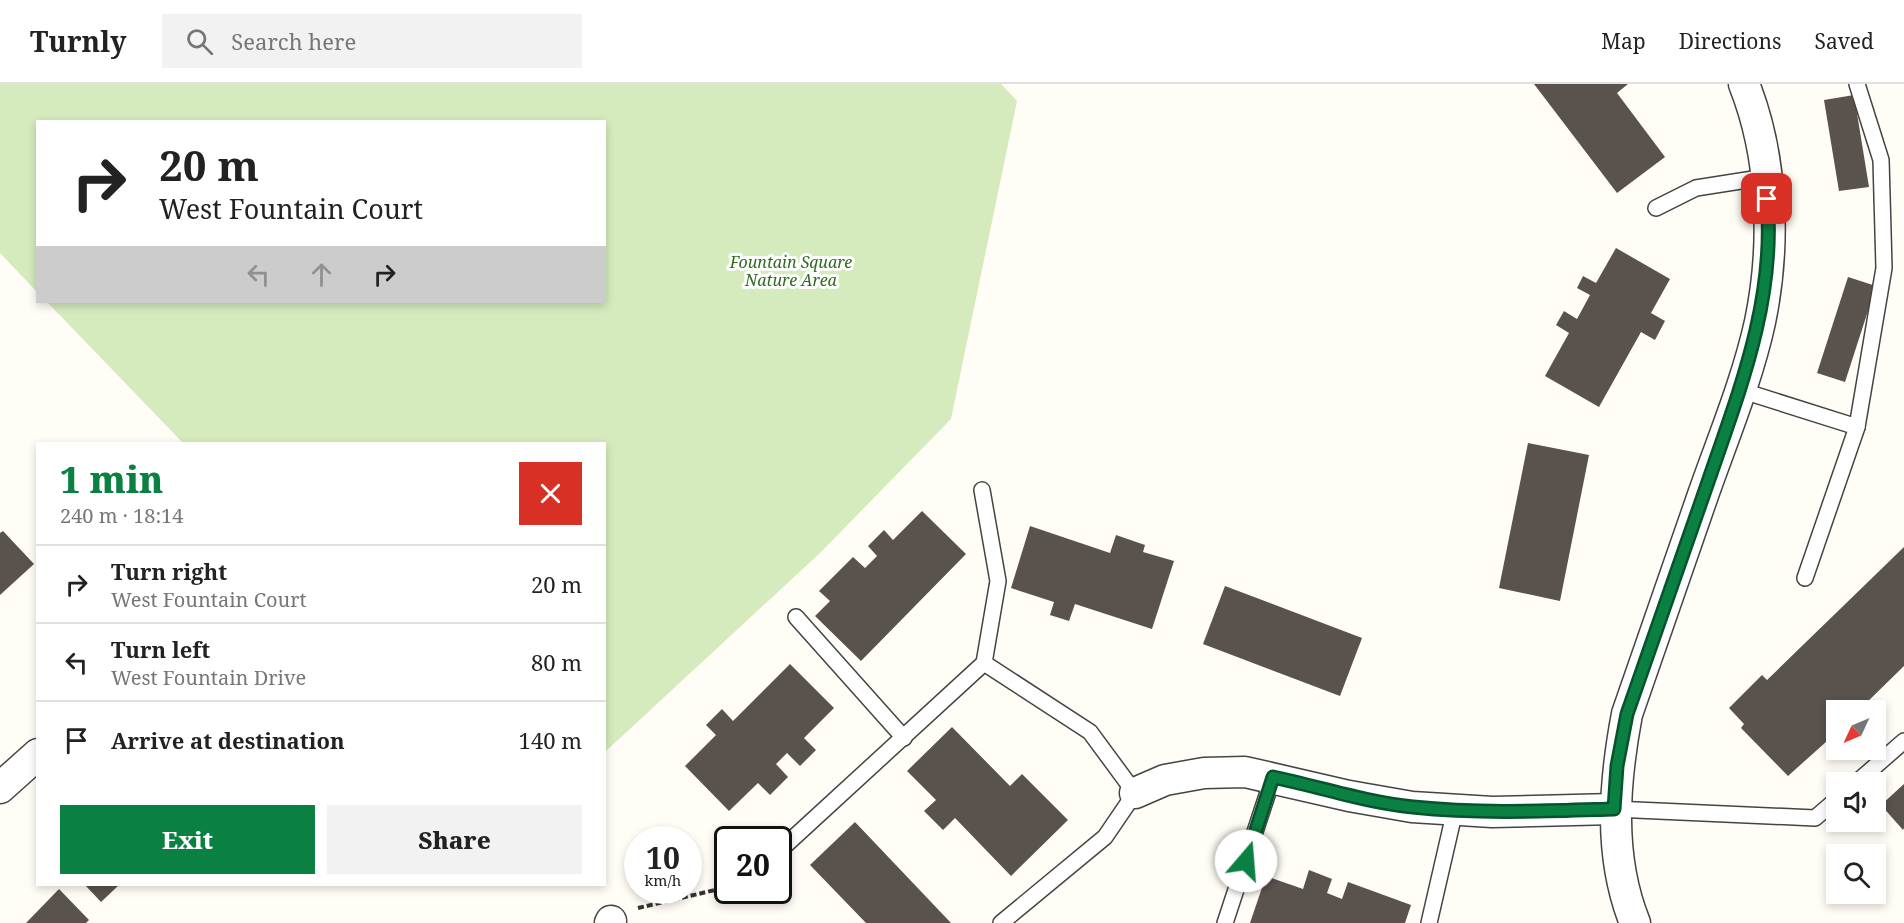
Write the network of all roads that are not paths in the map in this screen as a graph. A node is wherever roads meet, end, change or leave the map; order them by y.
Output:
1 (1744, 84) edge
2 (1857, 84) edge
3 (1766, 177) junction
4 (1656, 208) dead end
5 (1740, 390) junction
6 (1857, 427) junction
7 (982, 490) dead end
8 (1805, 578) dead end
9 (796, 617) dead end
10 (984, 663) junction
11 (904, 738) junction
12 (1904, 741) edge
13 (36, 756) edge
14 (1869, 772) edge
15 (1273, 777) junction
16 (0, 788) edge
17 (1135, 793) junction
18 (1614, 809) junction
19 (1826, 809) edge
20 (1455, 810) junction
21 (792, 839) edge
22 (1000, 923) edge
23 (1225, 923) edge
24 (1429, 923) edge
25 (1635, 923) edge

1 - 3 street
2 - 6 lane
3 - 4 lane
3 - 5 street
5 - 6 lane
5 - 18 street
6 - 8 lane
7 - 10 lane
9 - 11 lane
10 - 11 lane
10 - 17 lane
11 - 21 lane
12 - 14 lane
13 - 16 street
15 - 17 street
15 - 20 street
15 - 23 lane
17 - 22 lane
18 - 19 lane
18 - 20 street
18 - 25 street
20 - 24 lane

